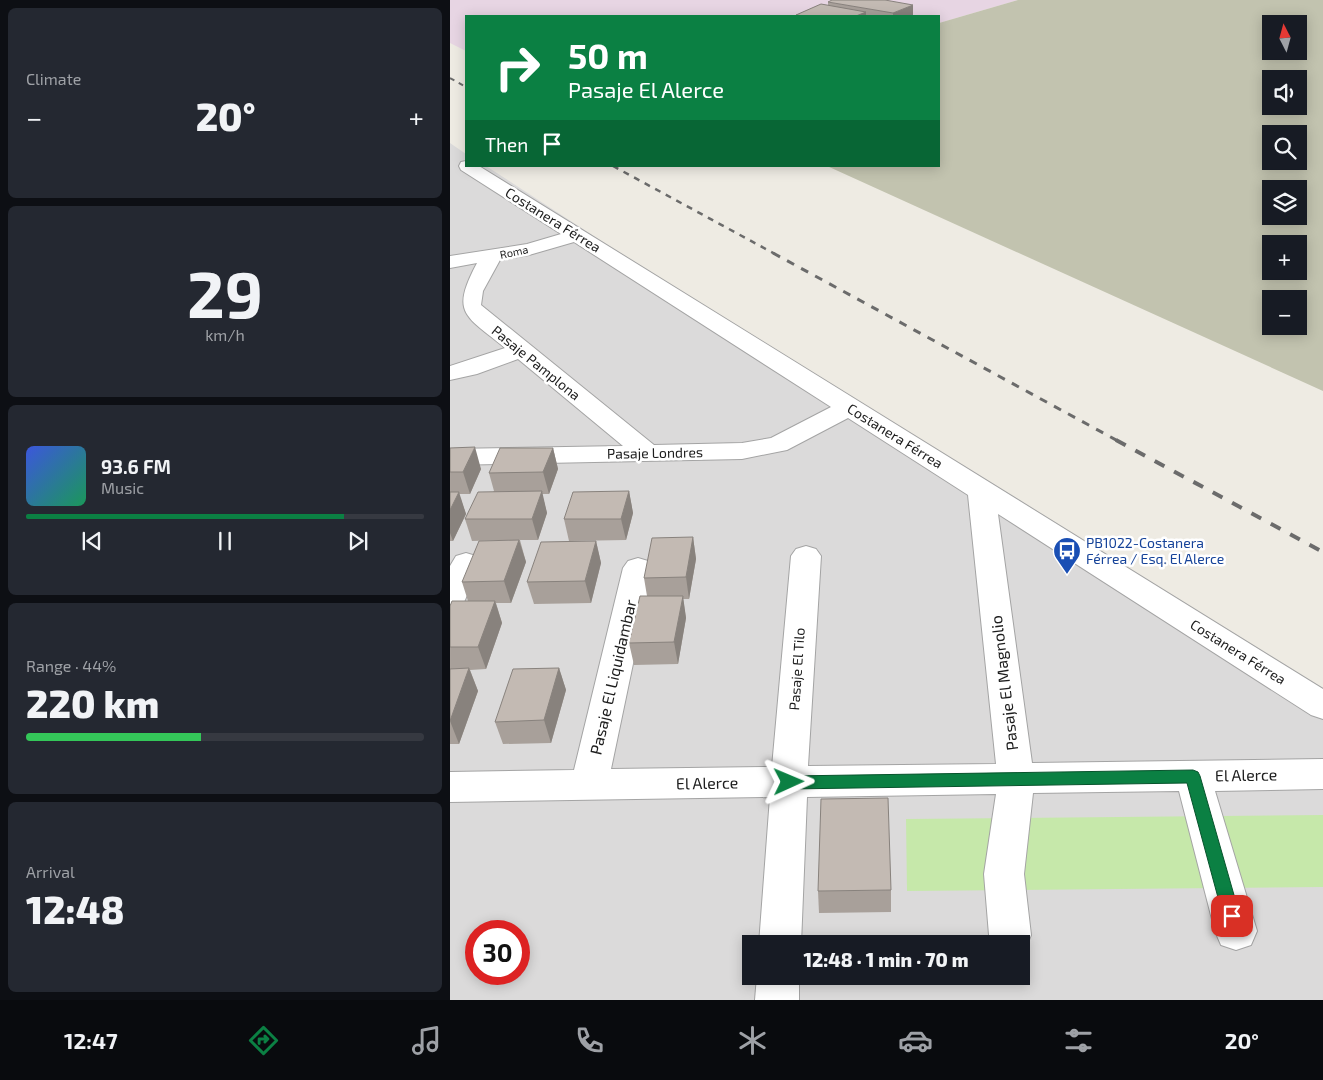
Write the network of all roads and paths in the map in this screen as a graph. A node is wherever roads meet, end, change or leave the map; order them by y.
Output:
1 (450, 156) edge
2 (465, 165) edge
3 (469, 167) edge
4 (577, 234) junction
5 (492, 256) junction
6 (450, 262) edge
7 (520, 350) junction
8 (450, 373) edge
9 (850, 407) junction
10 (648, 453) junction
11 (450, 457) edge
12 (981, 490) junction
13 (806, 556) dead end
14 (466, 563) dead end
15 (638, 568) dead end
16 (450, 601) edge
17 (1323, 706) edge
18 (1323, 774) edge
19 (1193, 776) junction
20 (1016, 779) junction
21 (789, 782) junction
22 (589, 785) junction
23 (450, 787) edge
24 (1236, 930) dead end
25 (780, 935) edge
26 (1010, 935) dead end
27 (778, 985) edge
28 (777, 1000) edge

1 - 2 street, Costanera Férrea
3 - 4 street, Costanera Férrea
4 - 5 street, Roma
4 - 9 street, Costanera Férrea
5 - 6 street, Roma
5 - 7 street, Pasaje Pamplona
7 - 8 street
7 - 10 street, Pasaje Pamplona
9 - 10 street, Pasaje Londres
9 - 12 street, Costanera Férrea
10 - 11 street, Pasaje Londres
12 - 17 street, Costanera Férrea
12 - 20 street, Pasaje El Magnolio
13 - 21 street, Pasaje El Tilo
14 - 16 street
15 - 22 street, Pasaje El Liquidambar
18 - 19 street, El Alerce
19 - 20 street, El Alerce
19 - 24 street
20 - 21 street, El Alerce
20 - 26 street, Pasaje El Magnolio
21 - 22 street, El Alerce
21 - 25 street, Pasaje El Tilo
22 - 23 street, El Alerce
27 - 28 street

